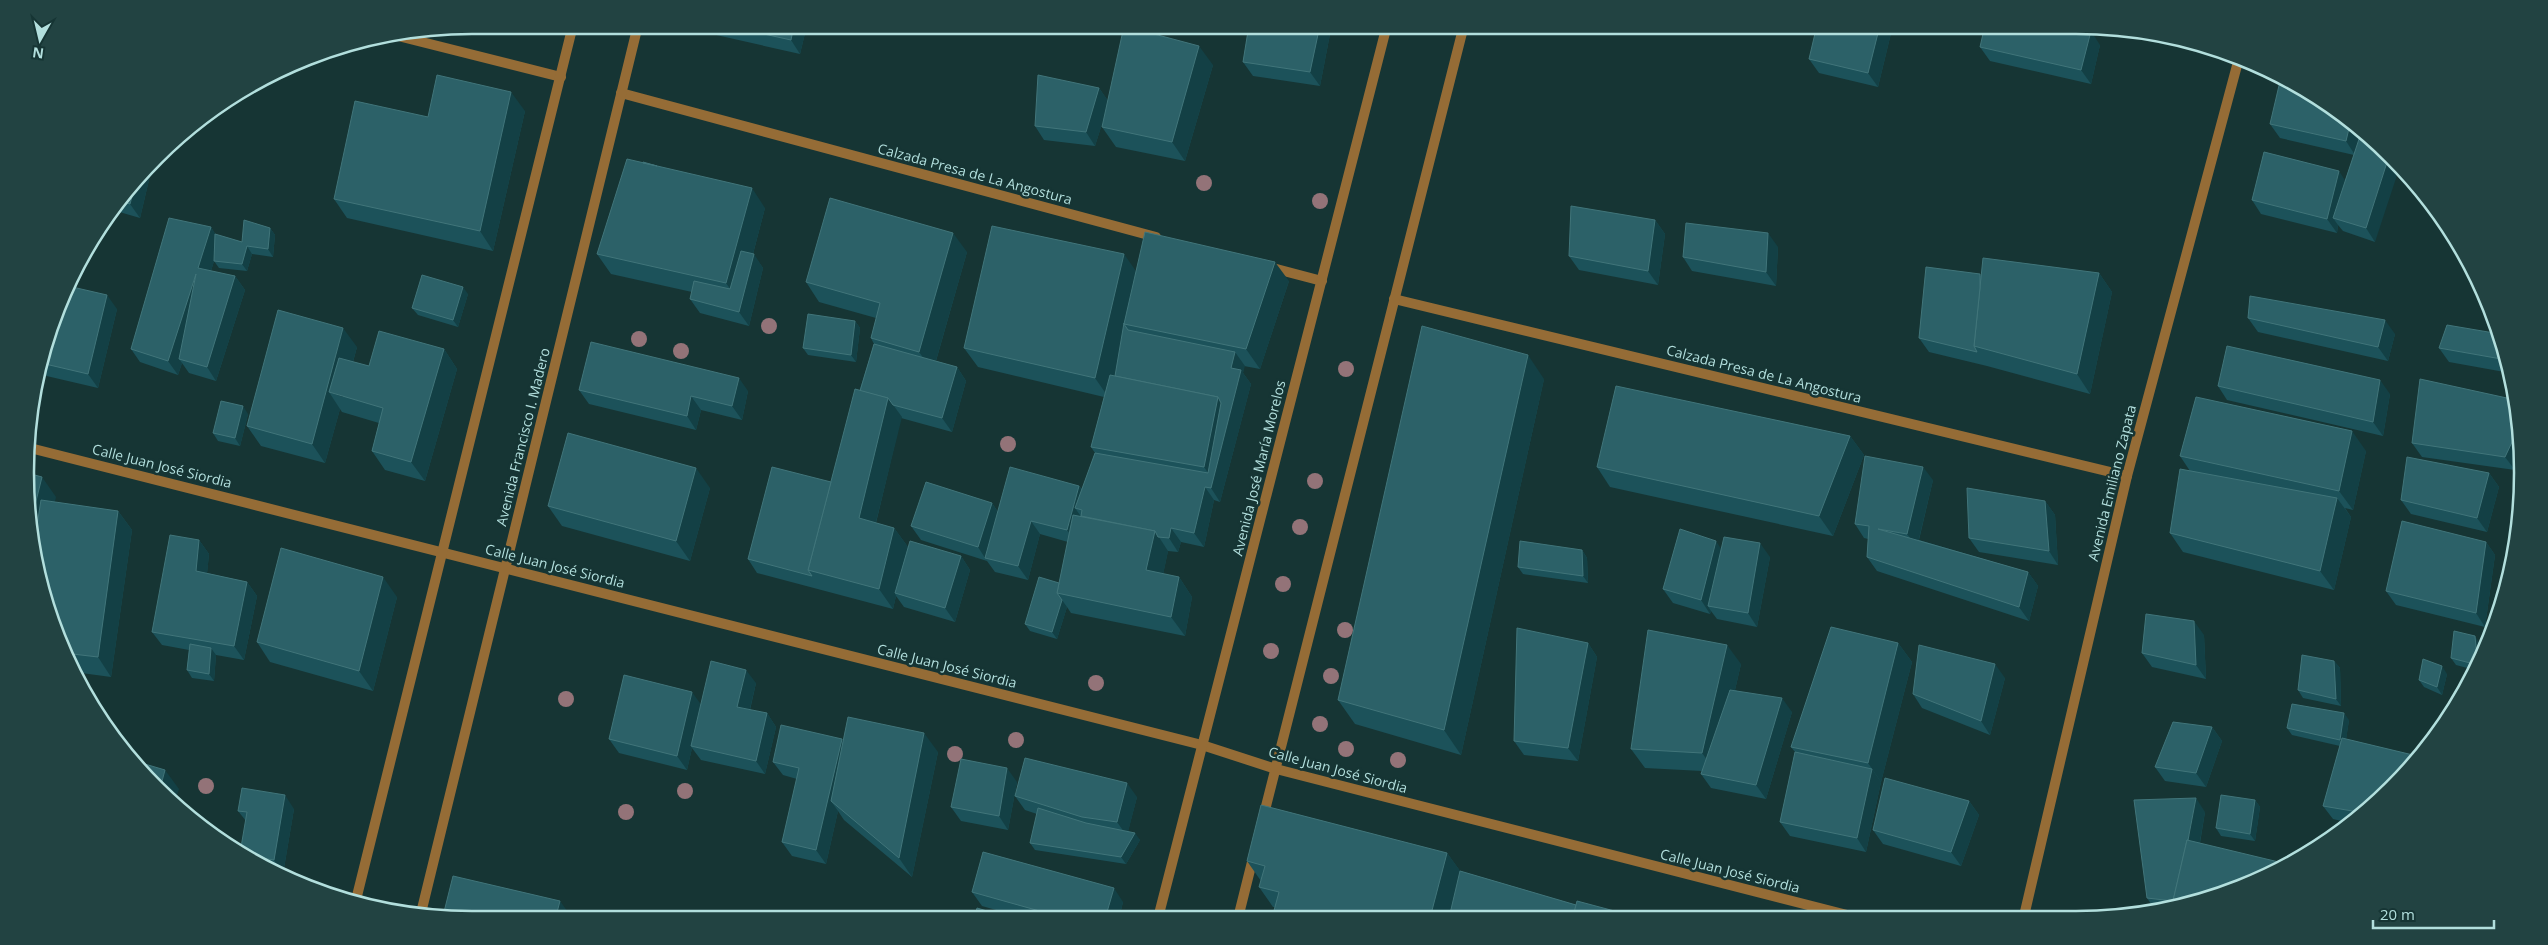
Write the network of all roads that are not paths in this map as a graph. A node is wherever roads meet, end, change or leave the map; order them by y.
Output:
1 (571, 34) edge
2 (636, 34) edge
3 (1385, 34) edge
4 (1462, 34) edge
5 (409, 39) edge
6 (2237, 65) edge
7 (560, 77) junction
8 (620, 93) junction
9 (1168, 240) edge
10 (1254, 263) edge
11 (1322, 281) junction
12 (1394, 299) junction
13 (35, 449) edge
14 (2127, 476) junction
15 (444, 551) junction
16 (505, 567) junction
17 (1202, 746) junction
18 (1276, 769) junction
19 (1262, 825) edge
20 (1257, 843) edge
21 (356, 895) edge
22 (422, 908) edge
23 (1160, 911) edge
24 (1240, 911) edge
25 (1832, 911) edge
26 (2025, 911) edge

1 - 7 street
2 - 8 street, Avenida Francisco I. Madero
3 - 11 street, Avenida José María Morelos
4 - 12 street
5 - 7 street
6 - 14 street, Avenida Emiliano Zapata
7 - 15 street
8 - 9 street, Calzada Presa de La Angostura
8 - 16 street, Avenida Francisco I. Madero
10 - 11 street
11 - 17 street, Avenida José María Morelos
12 - 14 street, Calzada Presa de La Angostura
12 - 18 street
13 - 15 street, Calle Juan José Siordia
14 - 26 street, Avenida Emiliano Zapata
15 - 16 street, Calle Juan José Siordia
15 - 21 street
16 - 17 street, Calle Juan José Siordia
16 - 22 street, Avenida Francisco I. Madero
17 - 18 street, Calle Juan José Siordia
17 - 23 street, Avenida José María Morelos
18 - 19 street
18 - 25 street, Calle Juan José Siordia
20 - 24 street

